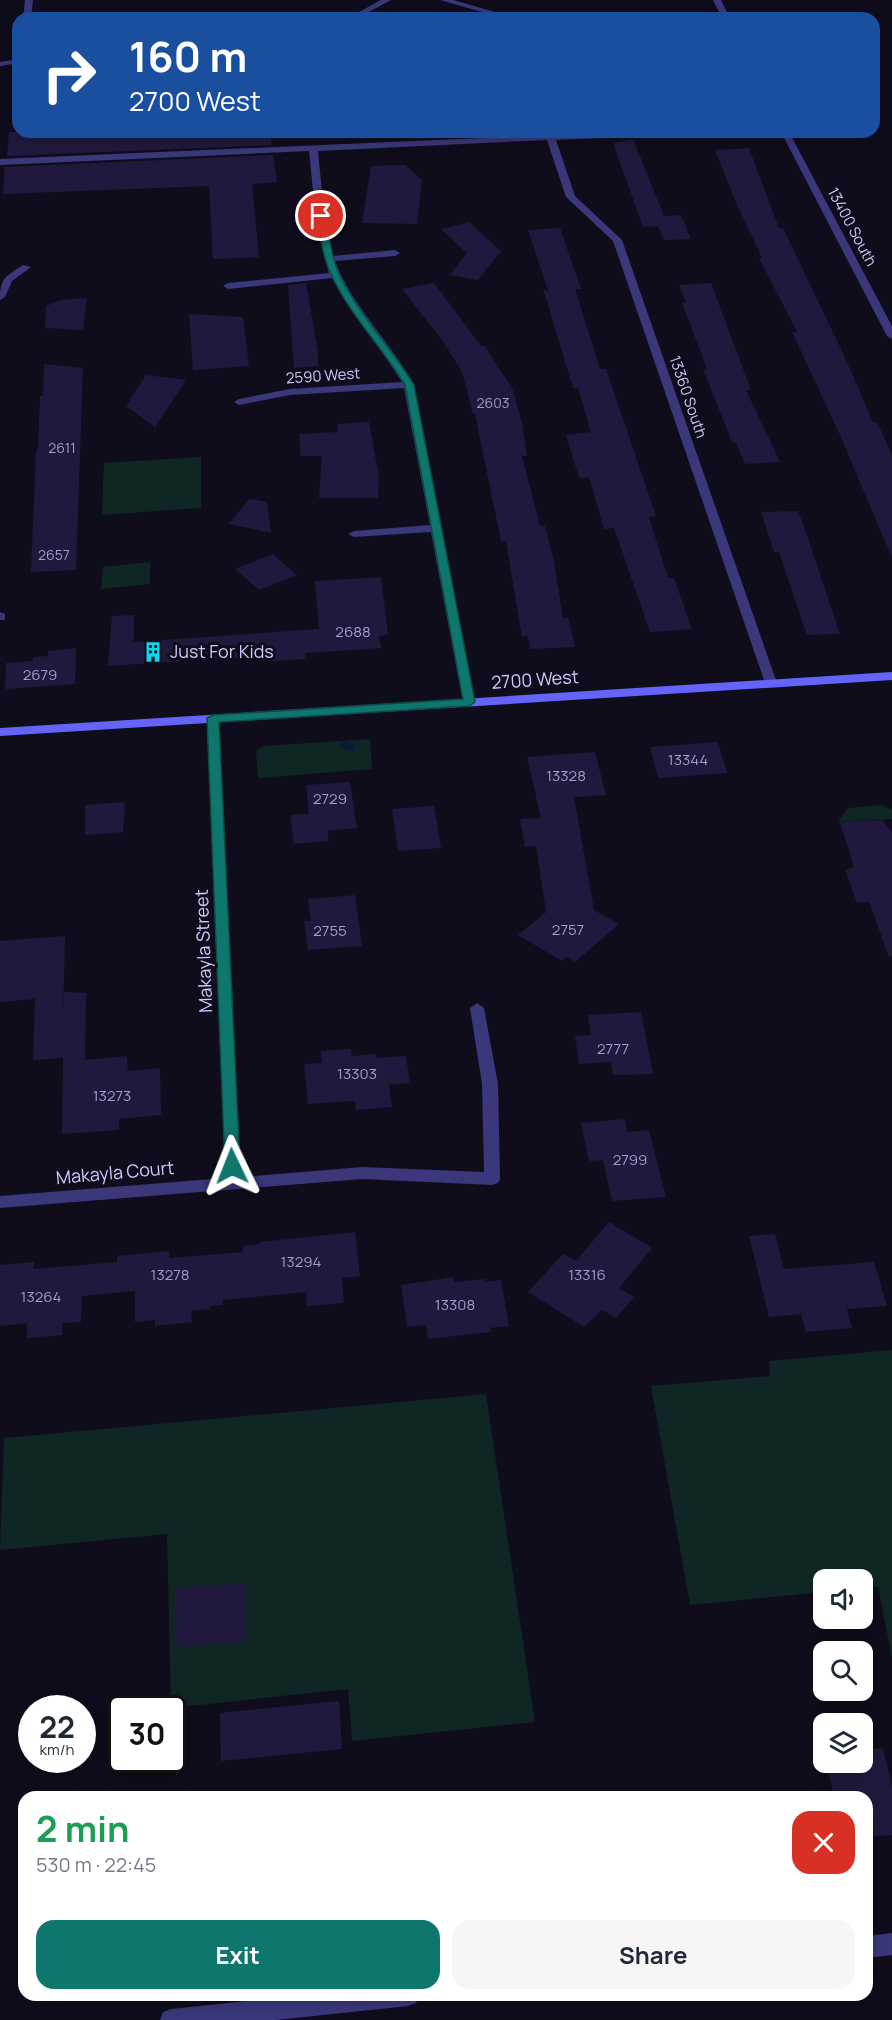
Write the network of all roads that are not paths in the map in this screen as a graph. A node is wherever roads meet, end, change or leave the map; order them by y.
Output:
1 (387, 0) edge
2 (444, 0) edge
3 (364, 12) edge
4 (489, 12) edge
5 (551, 138) joint
6 (788, 138) edge
7 (312, 148) junction
8 (0, 162) edge
9 (395, 253) dead end
10 (329, 259) junction
11 (26, 267) dead end
12 (335, 275) junction
13 (228, 286) dead end
14 (0, 297) edge
15 (892, 336) edge
16 (409, 385) junction
17 (239, 402) dead end
18 (437, 528) junction
19 (354, 534) dead end
20 (892, 676) edge
21 (771, 683) junction
22 (469, 702) junction
23 (213, 718) junction
24 (0, 732) edge
25 (477, 1008) dead end
26 (233, 1183) junction
27 (0, 1202) edge
28 (892, 1944) edge
29 (873, 1946) edge
30 (351, 2001) edge
31 (171, 2020) edge

1 - 3 street
2 - 4 street
5 - 7 street
5 - 21 street, 13360 South
6 - 15 street, 13400 South
7 - 8 street
7 - 10 street
9 - 10 street
10 - 12 street
11 - 14 street
12 - 13 street
12 - 16 street
16 - 17 street, 2590 West
16 - 18 street
18 - 19 street
18 - 22 street
20 - 21 main road, 2700 West
21 - 22 main road, 2700 West
22 - 23 main road, 2700 West
23 - 24 main road, 2700 West
23 - 26 street, Makayla Street
25 - 26 street, Makayla Court
26 - 27 street, Makayla Court
28 - 29 street
30 - 31 street

